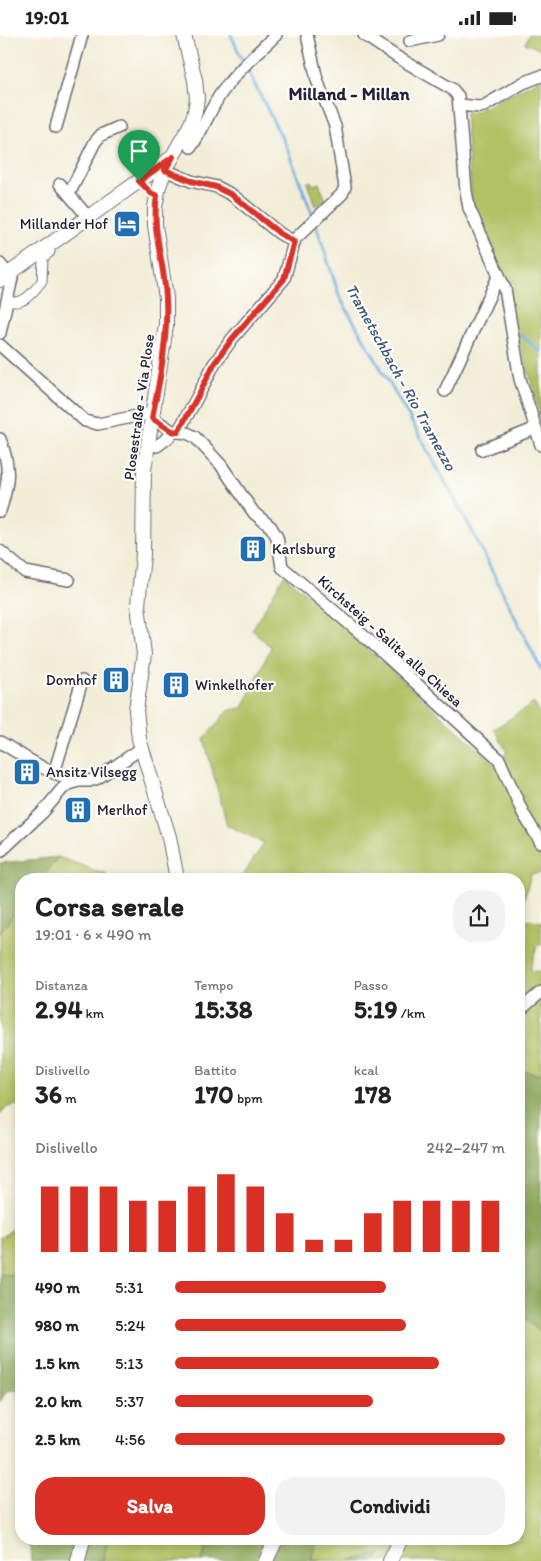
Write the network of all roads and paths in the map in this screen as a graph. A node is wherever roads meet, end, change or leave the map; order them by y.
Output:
1 (82, 35) edge
2 (184, 35) edge
3 (276, 35) edge
4 (307, 35) edge
5 (364, 35) edge
6 (438, 35) edge
7 (412, 38) edge
8 (397, 57) junction
9 (541, 76) edge
10 (460, 105) junction
11 (56, 127) dead end
12 (120, 127) dead end
13 (191, 147) dead end
14 (173, 157) junction
15 (165, 170) junction
16 (139, 181) junction
17 (60, 184) dead end
18 (69, 194) junction
19 (157, 196) junction
20 (88, 217) junction
21 (294, 242) junction
22 (53, 250) dead end
23 (3, 272) edge
24 (499, 275) junction
25 (7, 301) junction
26 (0, 333) edge
27 (0, 345) edge
28 (445, 391) dead end
29 (152, 418) junction
30 (536, 428) junction
31 (175, 432) junction
32 (0, 439) edge
33 (541, 445) edge
34 (157, 446) dead end
35 (482, 450) dead end
36 (0, 511) edge
37 (0, 551) edge
38 (69, 580) dead end
39 (82, 681) dead end
40 (0, 742) edge
41 (142, 750) junction
42 (54, 773) junction
43 (79, 781) junction
44 (541, 843) edge
45 (2, 850) dead end
46 (176, 873) edge
47 (541, 992) edge
48 (525, 1006) edge
49 (82, 1545) edge
50 (273, 1545) edge
51 (399, 1545) edge
52 (78, 1561) edge
53 (266, 1561) edge
54 (390, 1561) edge

1 - 11 street
2 - 14 street, Plosestraße - Via Plose
3 - 13 street
4 - 21 street
5 - 8 street
6 - 7 street
7 - 8 street
8 - 10 street
9 - 10 street
10 - 24 street
12 - 18 street
14 - 15 street, Plosestraße - Via Plose
14 - 16 street
15 - 19 street, Plosestraße - Via Plose
15 - 21 street
16 - 19 street
16 - 20 street
17 - 18 street
18 - 20 street
19 - 29 street, Plosestraße - Via Plose
20 - 23 street
21 - 31 street
22 - 25 street
23 - 25 street
24 - 28 street
24 - 30 street
25 - 26 street
27 - 29 street
29 - 31 street, Kirchsteig - Salita alla Chiesa
29 - 41 street, Plosestraße - Via Plose
30 - 33 street
30 - 35 street
31 - 34 street
31 - 44 street, Kirchsteig - Salita alla Chiesa
32 - 36 street
37 - 38 street
39 - 42 street
40 - 42 street
41 - 43 street
41 - 46 street, Plosestraße - Via Plose
42 - 43 street
43 - 45 street
47 - 48 street
49 - 52 street
50 - 53 street
51 - 54 street

